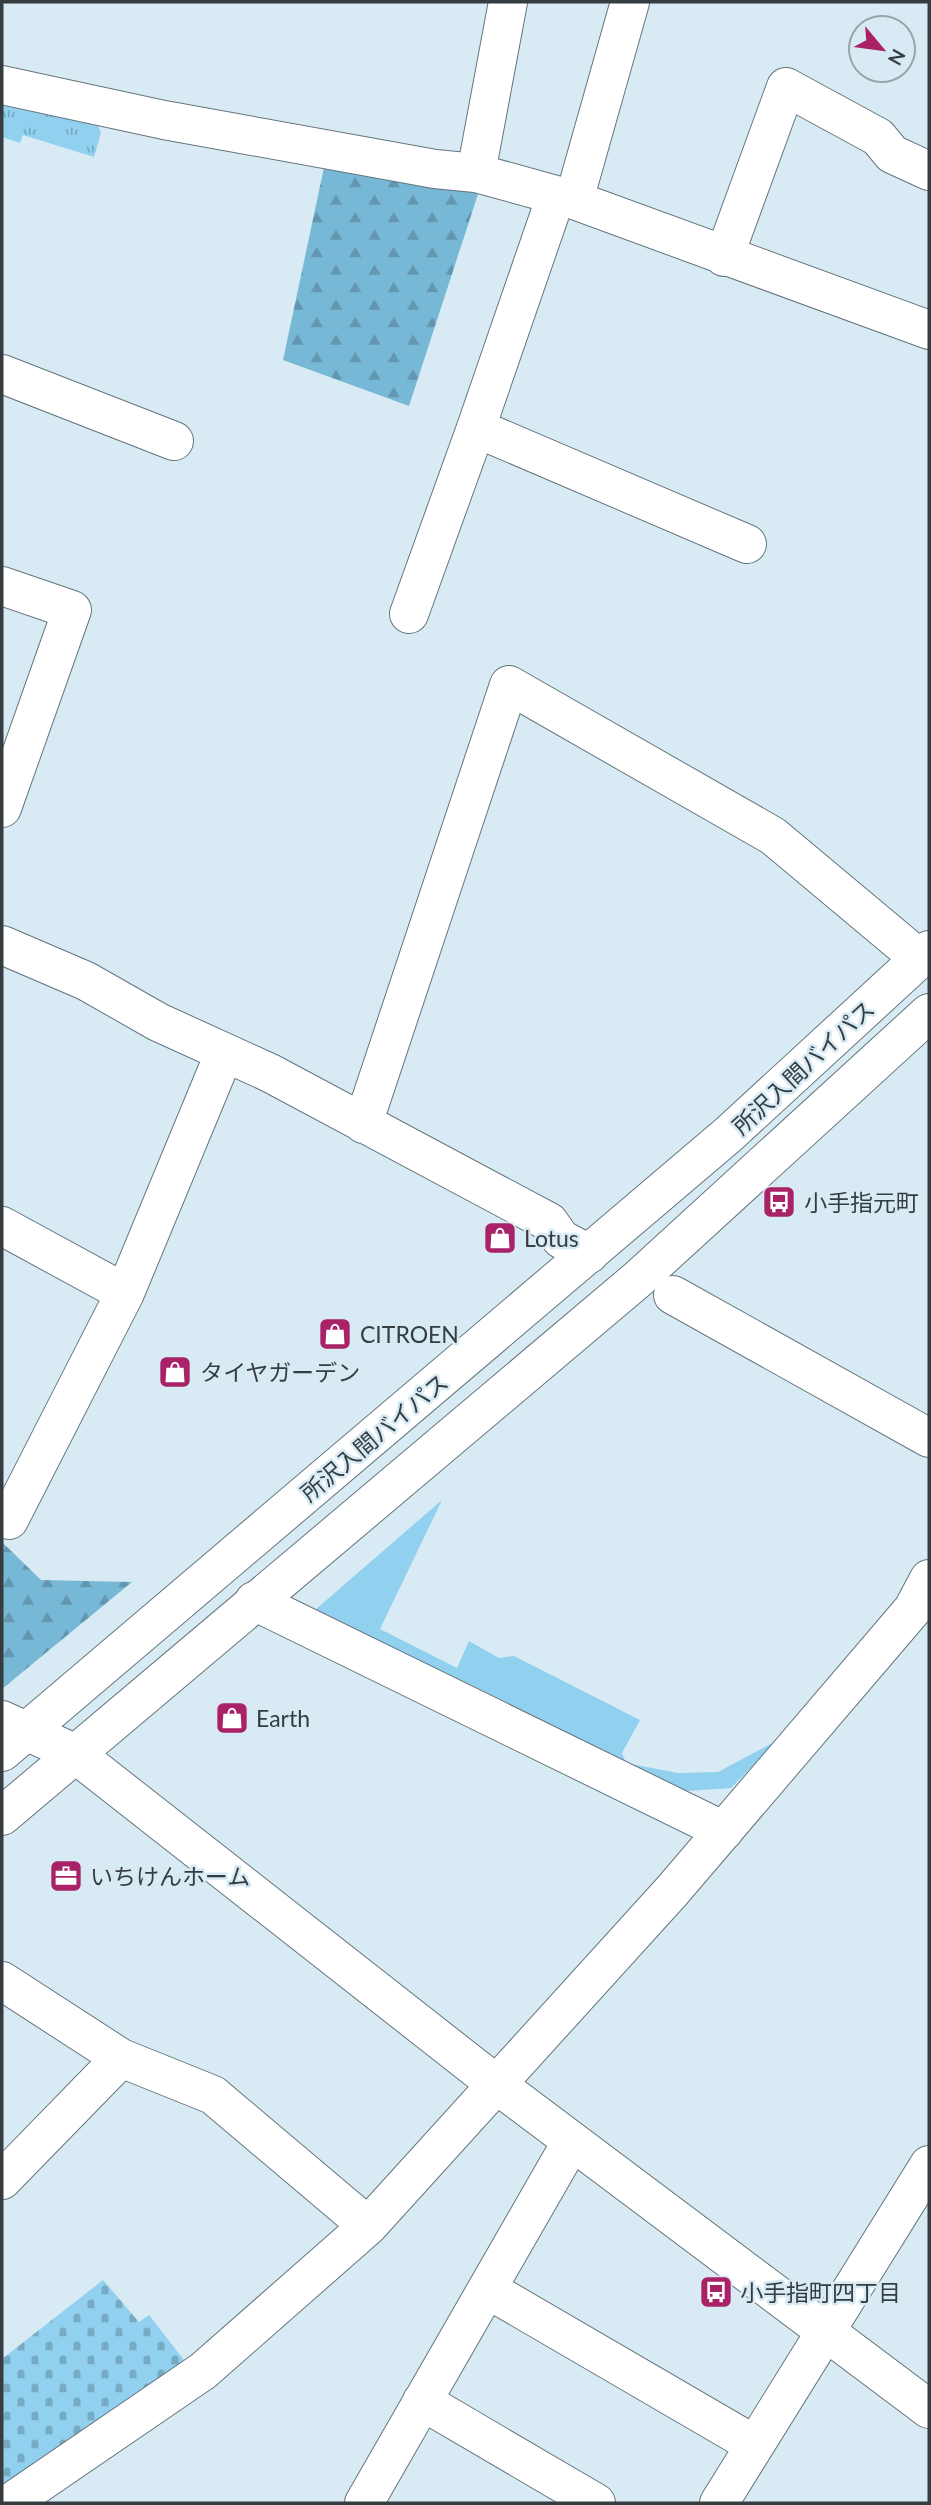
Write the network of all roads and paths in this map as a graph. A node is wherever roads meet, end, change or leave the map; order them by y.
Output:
1 (508, 2) edge
2 (630, 2) edge
3 (2, 85) edge
4 (929, 171) edge
5 (476, 173) junction
6 (565, 198) junction
7 (724, 257) junction
8 (929, 330) edge
9 (2, 374) edge
10 (476, 428) junction
11 (174, 441) dead end
12 (747, 544) dead end
13 (2, 586) edge
14 (409, 614) dead end
15 (3, 803) edge
16 (2, 945) edge
17 (925, 954) edge
18 (929, 1013) edge
19 (224, 1054) junction
20 (363, 1124) junction
21 (2, 1226) edge
22 (589, 1254) junction
23 (125, 1293) junction
24 (673, 1295) dead end
25 (929, 1438) edge
26 (2, 1516) edge
27 (929, 1579) edge
28 (254, 1601) junction
29 (11, 1734) edge
30 (74, 1753) junction
31 (2, 1816) edge
32 (724, 1831) junction
33 (2, 1981) edge
34 (121, 2058) junction
35 (496, 2084) junction
36 (572, 2141) junction
37 (929, 2165) edge
38 (2, 2179) edge
39 (368, 2226) junction
40 (487, 2289) junction
41 (825, 2332) junction
42 (422, 2401) junction
43 (929, 2409) edge
44 (755, 2445) junction
45 (10, 2503) edge
46 (364, 2503) edge
47 (596, 2503) edge
48 (719, 2503) edge

1 - 5 main road
2 - 6 main road
3 - 5 main road
4 - 7 main road
5 - 6 main road
6 - 7 main road
6 - 10 main road
7 - 8 main road
9 - 11 main road
10 - 12 main road
10 - 14 main road
13 - 15 main road
16 - 19 main road
17 - 20 main road
17 - 22 main road, 所沢入間バイパス
18 - 28 main road, 所沢入間バイパス
19 - 20 main road
19 - 23 main road
20 - 22 main road
21 - 23 main road
22 - 29 main road, 所沢入間バイパス
23 - 26 main road
24 - 25 main road
27 - 32 main road
28 - 30 main road, 所沢入間バイパス
28 - 32 main road
29 - 30 main road
30 - 31 main road, 所沢入間バイパス
30 - 35 main road
32 - 35 main road
33 - 34 main road
34 - 38 main road
34 - 39 main road
35 - 36 main road
35 - 39 main road
36 - 40 main road
36 - 41 main road
37 - 41 main road
39 - 45 main road
40 - 42 main road
40 - 44 main road
41 - 43 main road
41 - 44 main road
42 - 46 main road
42 - 47 main road
44 - 48 main road

